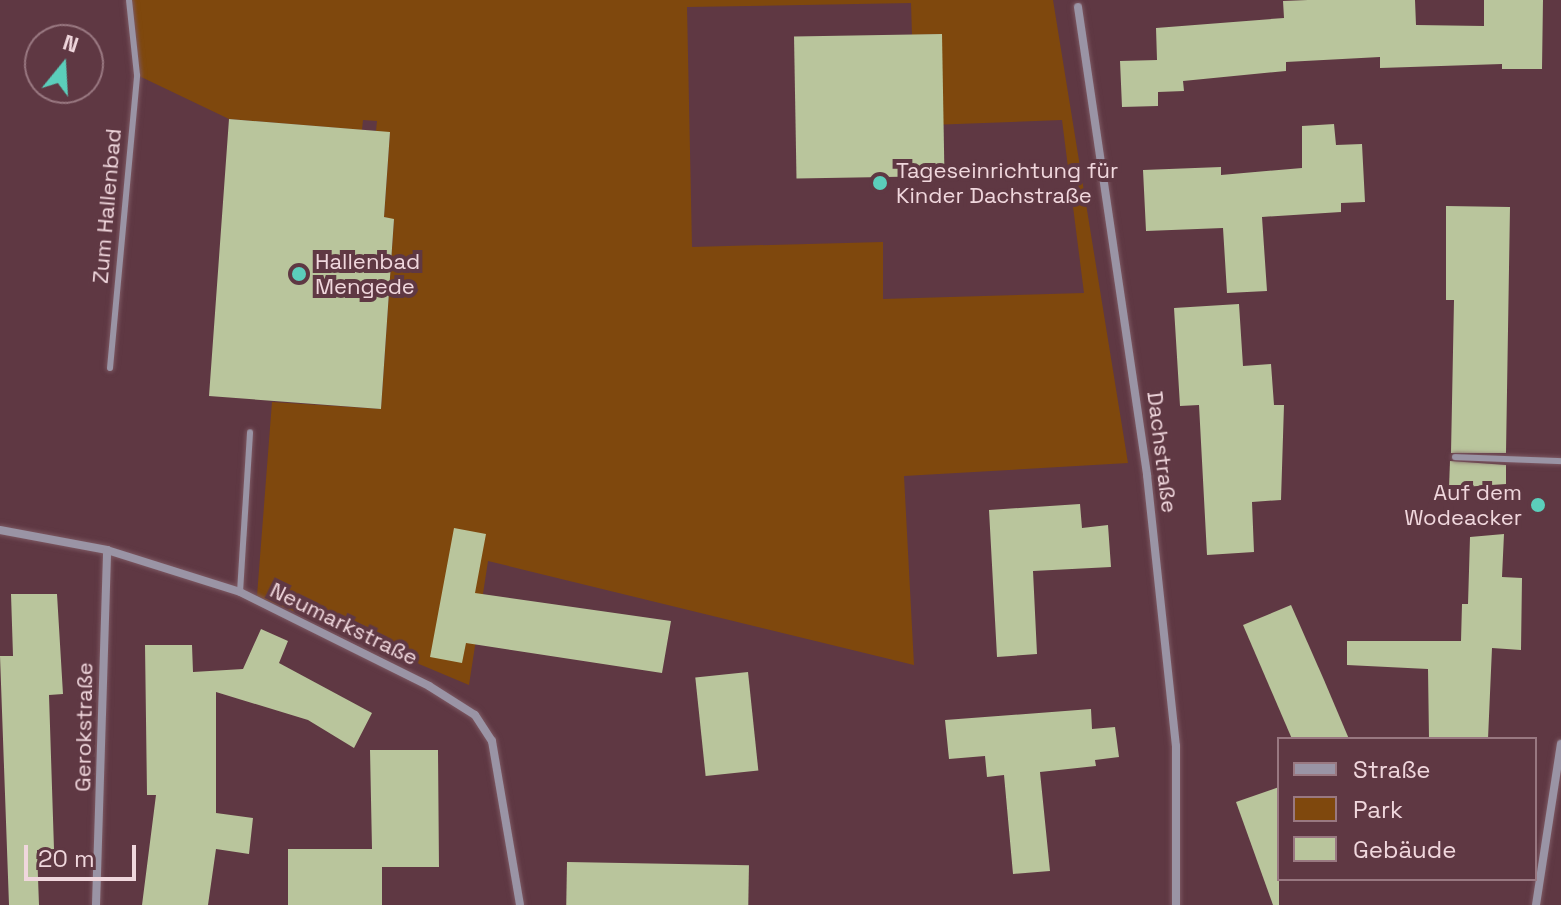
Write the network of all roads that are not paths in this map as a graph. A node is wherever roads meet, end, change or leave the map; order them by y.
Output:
1 (129, 0) edge
2 (1078, 7) dead end
3 (110, 368) dead end
4 (250, 432) dead end
5 (1455, 457) dead end
6 (1561, 461) edge
7 (0, 530) edge
8 (107, 550) junction
9 (240, 592) junction
10 (1561, 744) edge
11 (96, 905) edge
12 (520, 905) edge
13 (1176, 905) edge
14 (1536, 905) edge

1 - 3 lane, Zum Hallenbad
2 - 13 street, Dachstraße
4 - 9 lane
5 - 6 lane
7 - 8 street, Neumarkstraße
8 - 9 street, Neumarkstraße
8 - 11 street, Gerokstraße
9 - 12 street, Neumarkstraße
10 - 14 street

